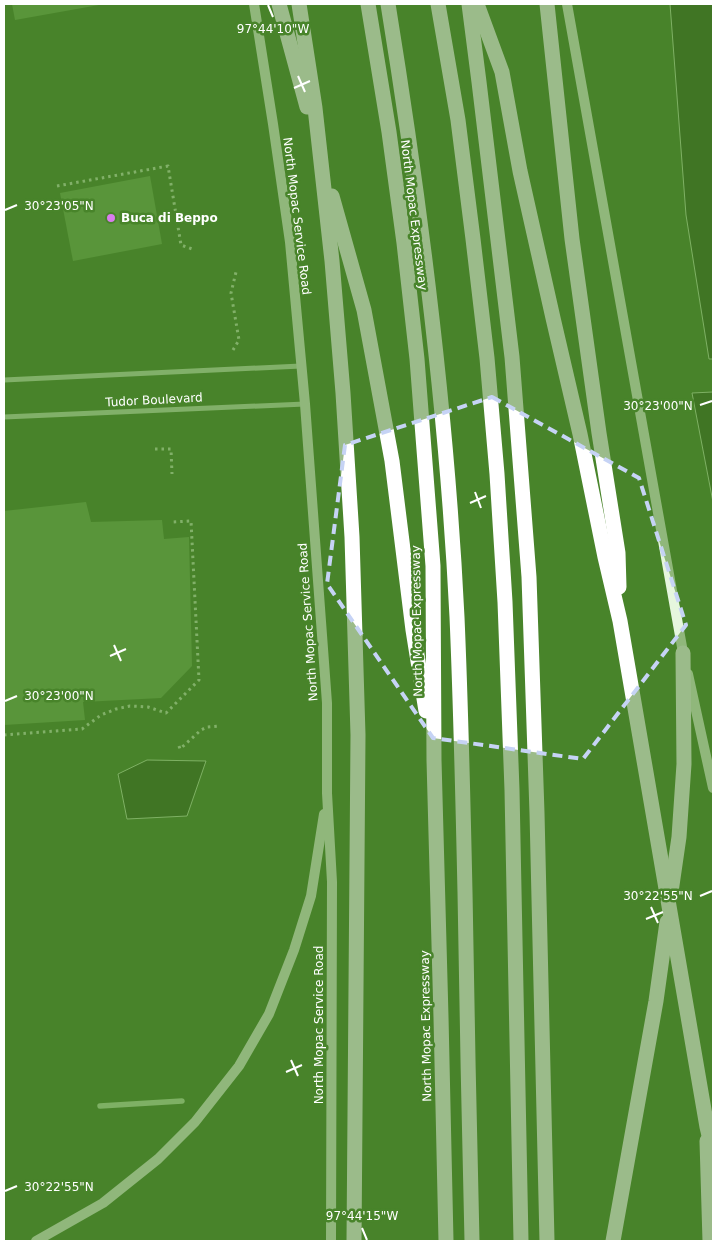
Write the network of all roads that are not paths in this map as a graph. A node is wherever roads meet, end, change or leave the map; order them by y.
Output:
1 (254, 4) edge
2 (279, 4) edge
3 (299, 4) edge
4 (368, 4) edge
5 (388, 4) edge
6 (438, 4) edge
7 (469, 4) edge
8 (477, 4) edge
9 (547, 4) edge
10 (567, 4) edge
11 (301, 366) junction
12 (4, 380) edge
13 (305, 404) junction
14 (4, 417) edge
15 (620, 621) junction
16 (683, 653) junction
17 (434, 760) junction
18 (713, 788) edge
19 (327, 793) junction
20 (707, 1127) junction
21 (713, 1152) edge
22 (36, 1241) edge
23 (331, 1241) edge
24 (354, 1241) edge
25 (446, 1241) edge
26 (472, 1241) edge
27 (521, 1241) edge
28 (547, 1241) edge
29 (613, 1241) edge
30 (710, 1241) edge

1 - 11 main road, North Mopac Service Road
2 - 17 highway
3 - 24 highway
4 - 17 highway, North Mopac Expressway
5 - 26 highway
6 - 27 highway
7 - 28 highway
8 - 15 highway
9 - 15 highway
10 - 16 main road
11 - 12 street
11 - 13 main road, North Mopac Service Road
13 - 14 street, Tudor Boulevard
13 - 19 main road, North Mopac Service Road
15 - 20 highway
16 - 18 main road
16 - 29 highway
17 - 25 highway, North Mopac Expressway
19 - 22 main road
19 - 23 main road, North Mopac Service Road
20 - 21 highway
20 - 30 highway

